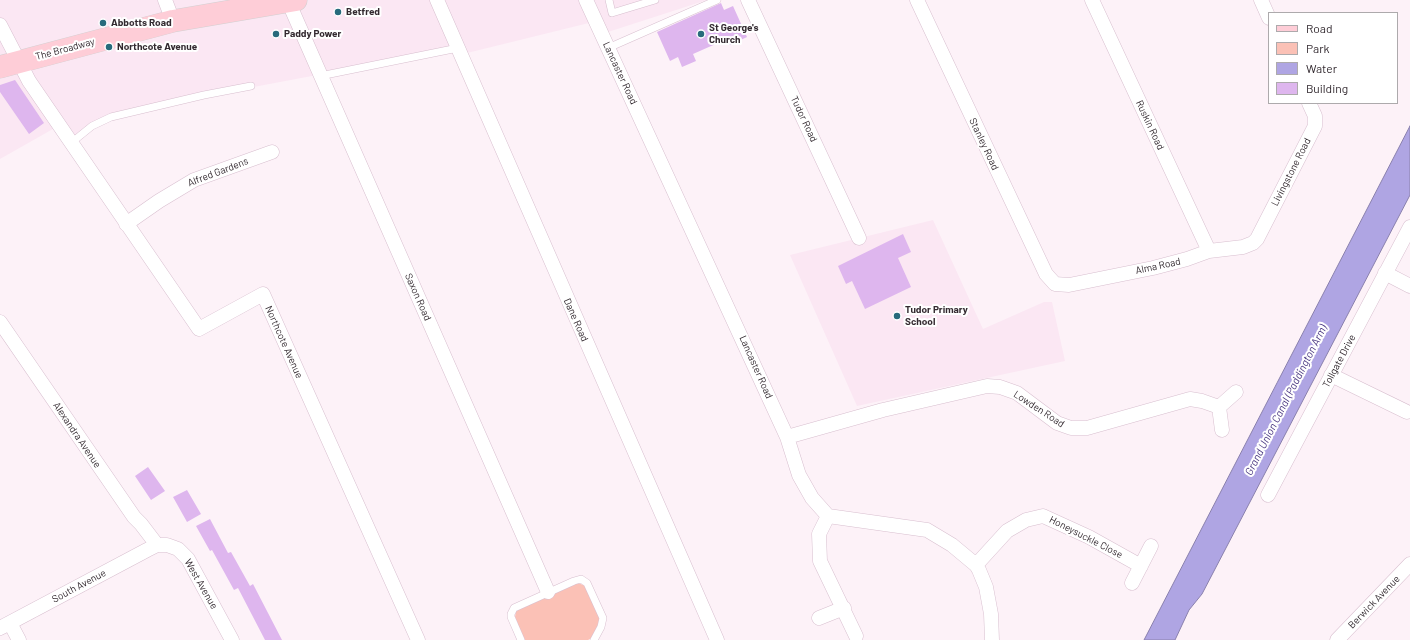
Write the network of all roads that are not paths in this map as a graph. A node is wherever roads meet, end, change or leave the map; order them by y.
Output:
1 (165, 0) edge
2 (437, 0) edge
3 (586, 0) edge
4 (609, 0) edge
5 (655, 0) edge
6 (717, 0) edge
7 (748, 0) edge
8 (917, 0) edge
9 (1092, 0) edge
10 (1261, 0) edge
11 (292, 1) edge
12 (1268, 16) edge
13 (173, 21) junction
14 (0, 25) edge
15 (458, 48) junction
16 (608, 48) junction
17 (10, 64) edge
18 (320, 76) junction
19 (251, 86) dead end
20 (1309, 104) edge
21 (71, 143) junction
22 (272, 152) dead end
23 (126, 224) junction
24 (1410, 226) edge
25 (859, 238) dead end
26 (1257, 239) joint
27 (1209, 251) junction
28 (1385, 273) junction
29 (1055, 284) joint
30 (1410, 286) edge
31 (0, 322) edge
32 (1331, 375) junction
33 (1236, 392) dead end
34 (1219, 407) junction
35 (1407, 412) dead end
36 (1222, 430) dead end
37 (787, 436) junction
38 (1268, 495) dead end
39 (828, 516) junction
40 (157, 545) junction
41 (1151, 546) dead end
42 (1410, 564) edge
43 (976, 565) junction
44 (1141, 566) junction
45 (1132, 583) dead end
46 (548, 592) junction
47 (844, 608) junction
48 (819, 618) dead end
49 (5, 625) edge
50 (856, 636) dead end
51 (18, 640) edge
52 (232, 640) edge
53 (418, 640) edge
54 (521, 640) edge
55 (594, 640) edge
56 (717, 640) edge
57 (992, 640) edge
58 (1337, 640) edge

1 - 13 street
2 - 15 street, Dane Road
3 - 16 street, Lancaster Road
4 - 5 lane
6 - 16 lane
7 - 25 street, Tudor Road
8 - 29 street, Stanley Road
9 - 27 street, Ruskin Road
10 - 12 street
11 - 13 main road, The Broadway
11 - 18 street, Saxon Road
13 - 17 main road, The Broadway
14 - 17 street, Northcote Avenue
15 - 18 lane
15 - 56 street, Dane Road
16 - 37 street, Lancaster Road
17 - 21 street, Northcote Avenue
18 - 46 street, Saxon Road
19 - 21 lane
20 - 26 street, Livingstone Road
21 - 23 street, Northcote Avenue
22 - 23 street, Alfred Gardens
23 - 53 street, Northcote Avenue
24 - 28 street, Tollgate Drive
26 - 27 street, Alma Road
27 - 29 street, Alma Road
28 - 30 street
28 - 32 street, Tollgate Drive
31 - 40 street, Alexandra Avenue
32 - 35 street
32 - 38 street, Tollgate Drive
33 - 34 street
34 - 36 street
34 - 37 street, Lowden Road
37 - 39 street, Lancaster Road
39 - 43 street
39 - 47 street
40 - 49 street, South Avenue
40 - 52 street, West Avenue
41 - 44 street
42 - 58 street, Berwick Avenue
43 - 44 street, Honeysuckle Close
43 - 57 street
44 - 45 street
46 - 54 lane
46 - 55 lane
47 - 48 street
47 - 50 street
49 - 51 street

